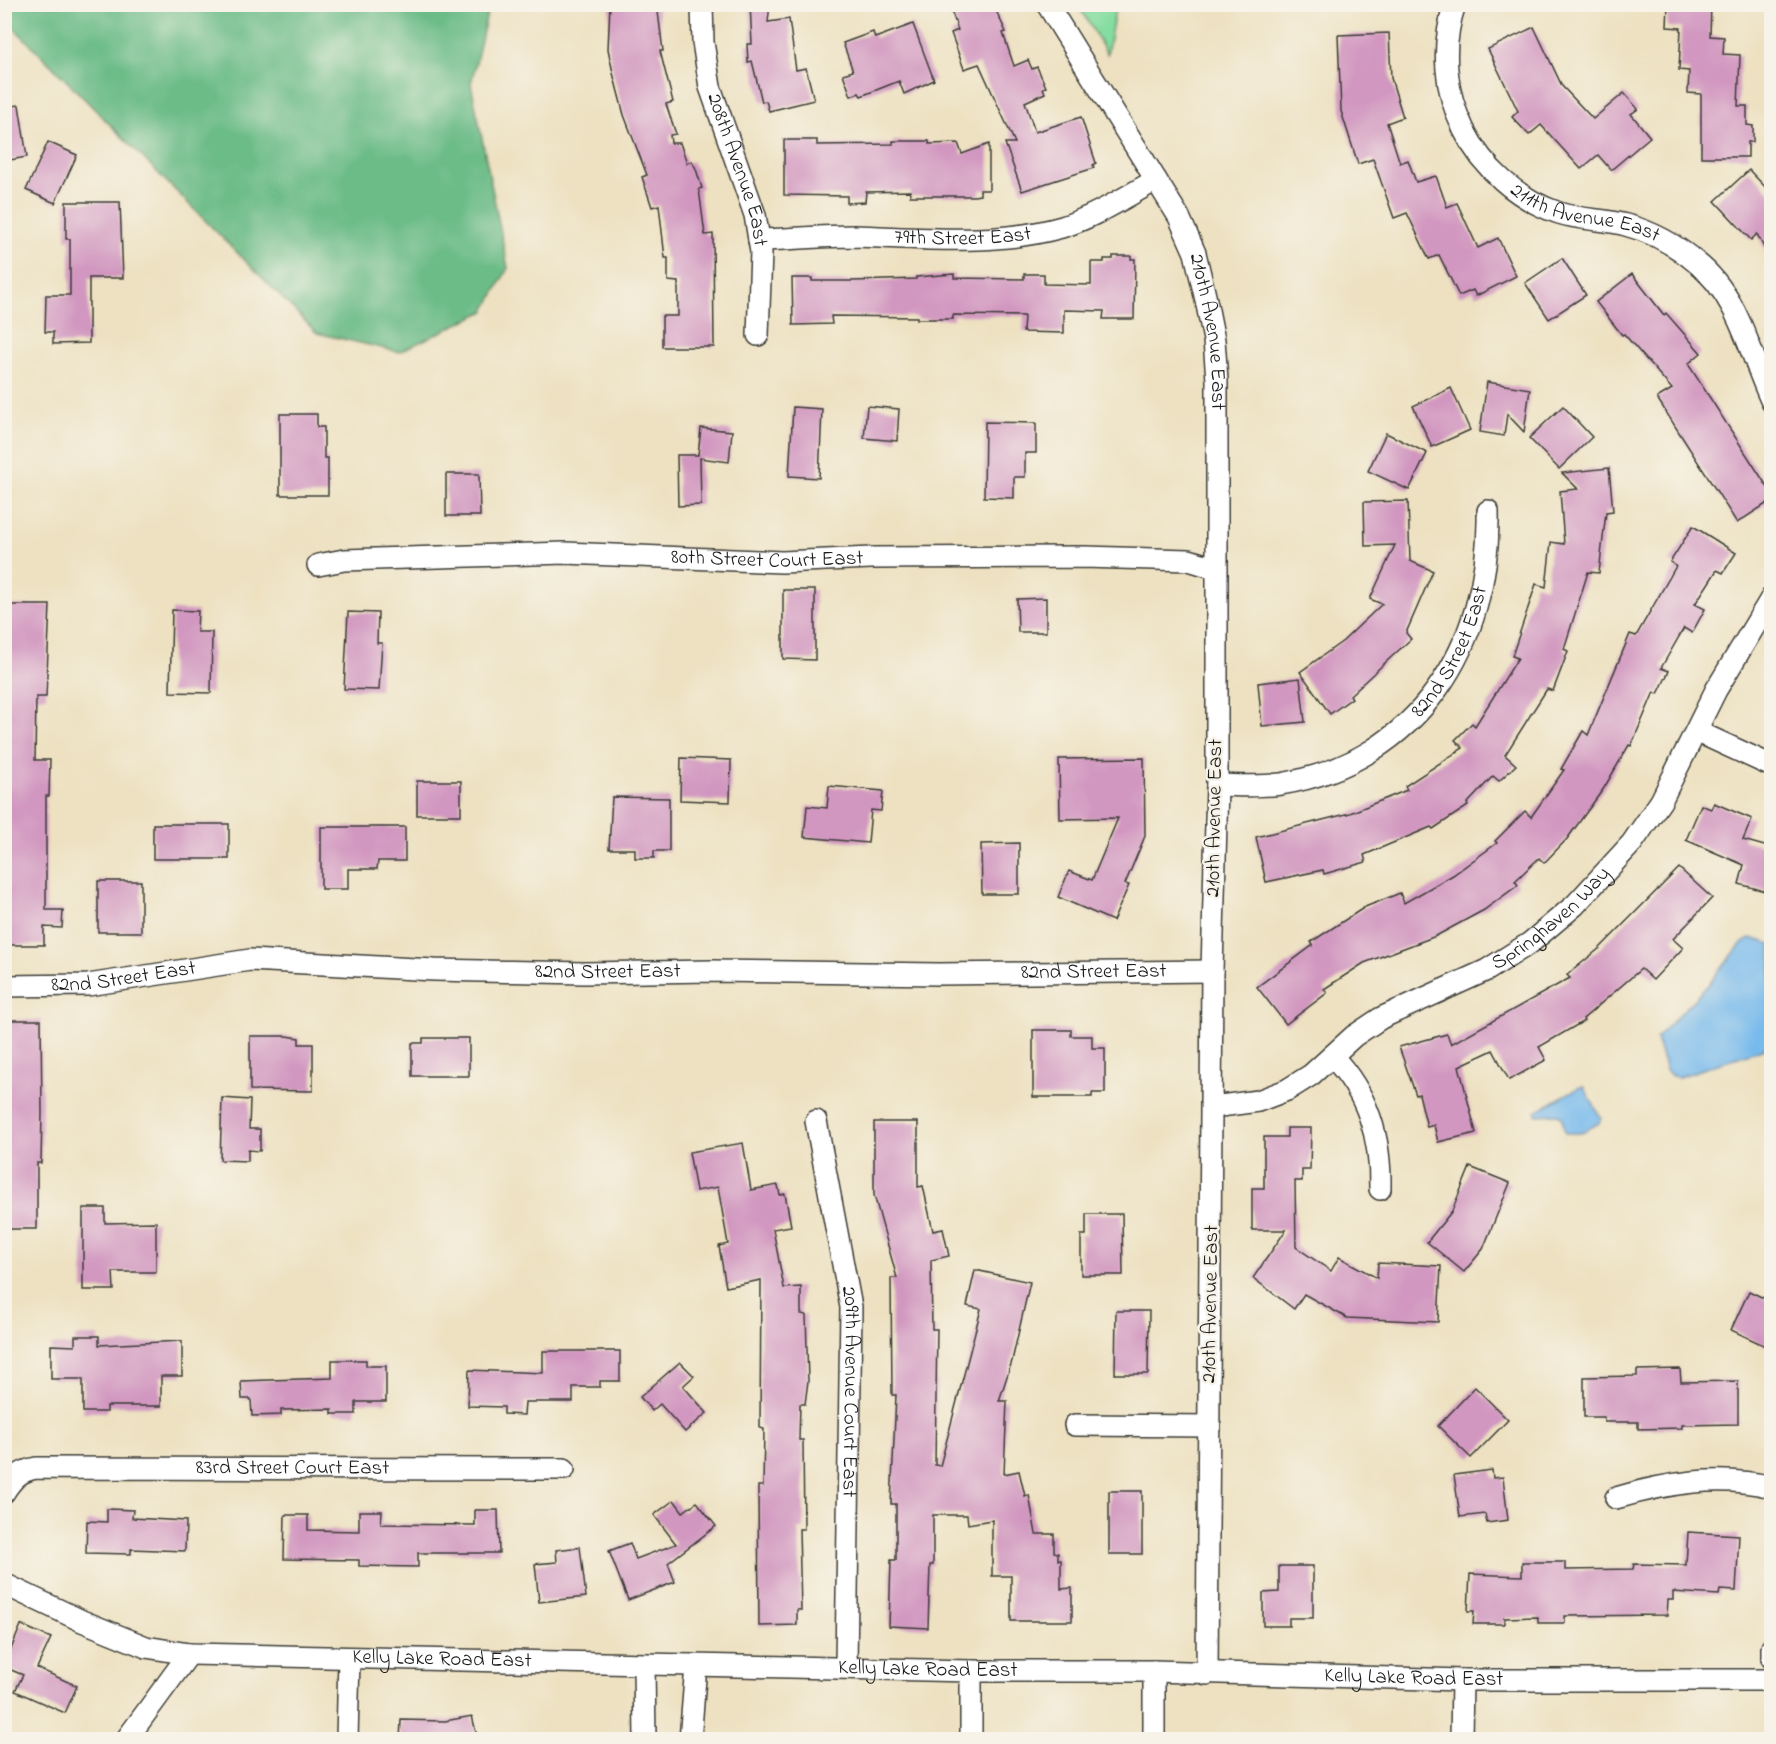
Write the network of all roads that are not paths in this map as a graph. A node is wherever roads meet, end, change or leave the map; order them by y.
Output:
1 (702, 4) edge
2 (1047, 4) edge
3 (1455, 4) edge
4 (1156, 180) junction
5 (759, 240) junction
6 (758, 335) dead end
7 (1772, 402) edge
8 (1488, 511) dead end
9 (318, 565) dead end
10 (1215, 567) junction
11 (1772, 597) edge
12 (1696, 731) junction
13 (1772, 766) edge
14 (1217, 784) junction
15 (1212, 971) junction
16 (4, 986) edge
17 (1332, 1056) junction
18 (1213, 1107) junction
19 (816, 1121) dead end
20 (1380, 1189) dead end
21 (1075, 1425) dead end
22 (1210, 1426) junction
23 (564, 1469) dead end
24 (1772, 1487) edge
25 (4, 1492) edge
26 (1616, 1498) dead end
27 (4, 1584) edge
28 (1772, 1648) edge
29 (189, 1654) junction
30 (349, 1658) junction
31 (1772, 1658) edge
32 (644, 1665) junction
33 (696, 1665) junction
34 (846, 1667) junction
35 (971, 1671) junction
36 (1154, 1671) junction
37 (1207, 1674) junction
38 (1462, 1680) junction
39 (1772, 1680) edge
40 (126, 1740) edge
41 (347, 1740) edge
42 (645, 1740) edge
43 (690, 1740) edge
44 (971, 1740) edge
45 (1154, 1740) edge
46 (1461, 1740) edge

1 - 5 street, 208th Avenue East
2 - 4 street, 210th Avenue East
3 - 7 street, 211th Avenue East
4 - 5 street, 79th Street East
4 - 10 street, 210th Avenue East
5 - 6 street, 208th Avenue East
8 - 14 street, 82nd Street East
9 - 10 street, 80th Street Court East
10 - 14 street, 210th Avenue East
11 - 12 street, Springhaven Way
12 - 13 street
12 - 17 street, Springhaven Way
14 - 15 street, 210th Avenue East
15 - 16 street, 82nd Street East
15 - 18 street, 210th Avenue East
17 - 18 street, Springhaven Way
17 - 20 street
18 - 22 street, 210th Avenue East
19 - 34 street, 209th Avenue Court East
21 - 22 street
22 - 37 street, 210th Avenue East
23 - 25 street, 83rd Street Court East
24 - 26 street
27 - 29 street, Kelly Lake Road East
28 - 31 street
29 - 30 street, Kelly Lake Road East
29 - 40 street
30 - 32 street, Kelly Lake Road East
30 - 41 street
32 - 33 street, Kelly Lake Road East
32 - 42 street
33 - 34 street, Kelly Lake Road East
33 - 43 street
34 - 35 street, Kelly Lake Road East
35 - 36 street, Kelly Lake Road East
35 - 44 street
36 - 37 street, Kelly Lake Road East
36 - 45 street
37 - 38 street, Kelly Lake Road East
38 - 39 street, Kelly Lake Road East
38 - 46 street

